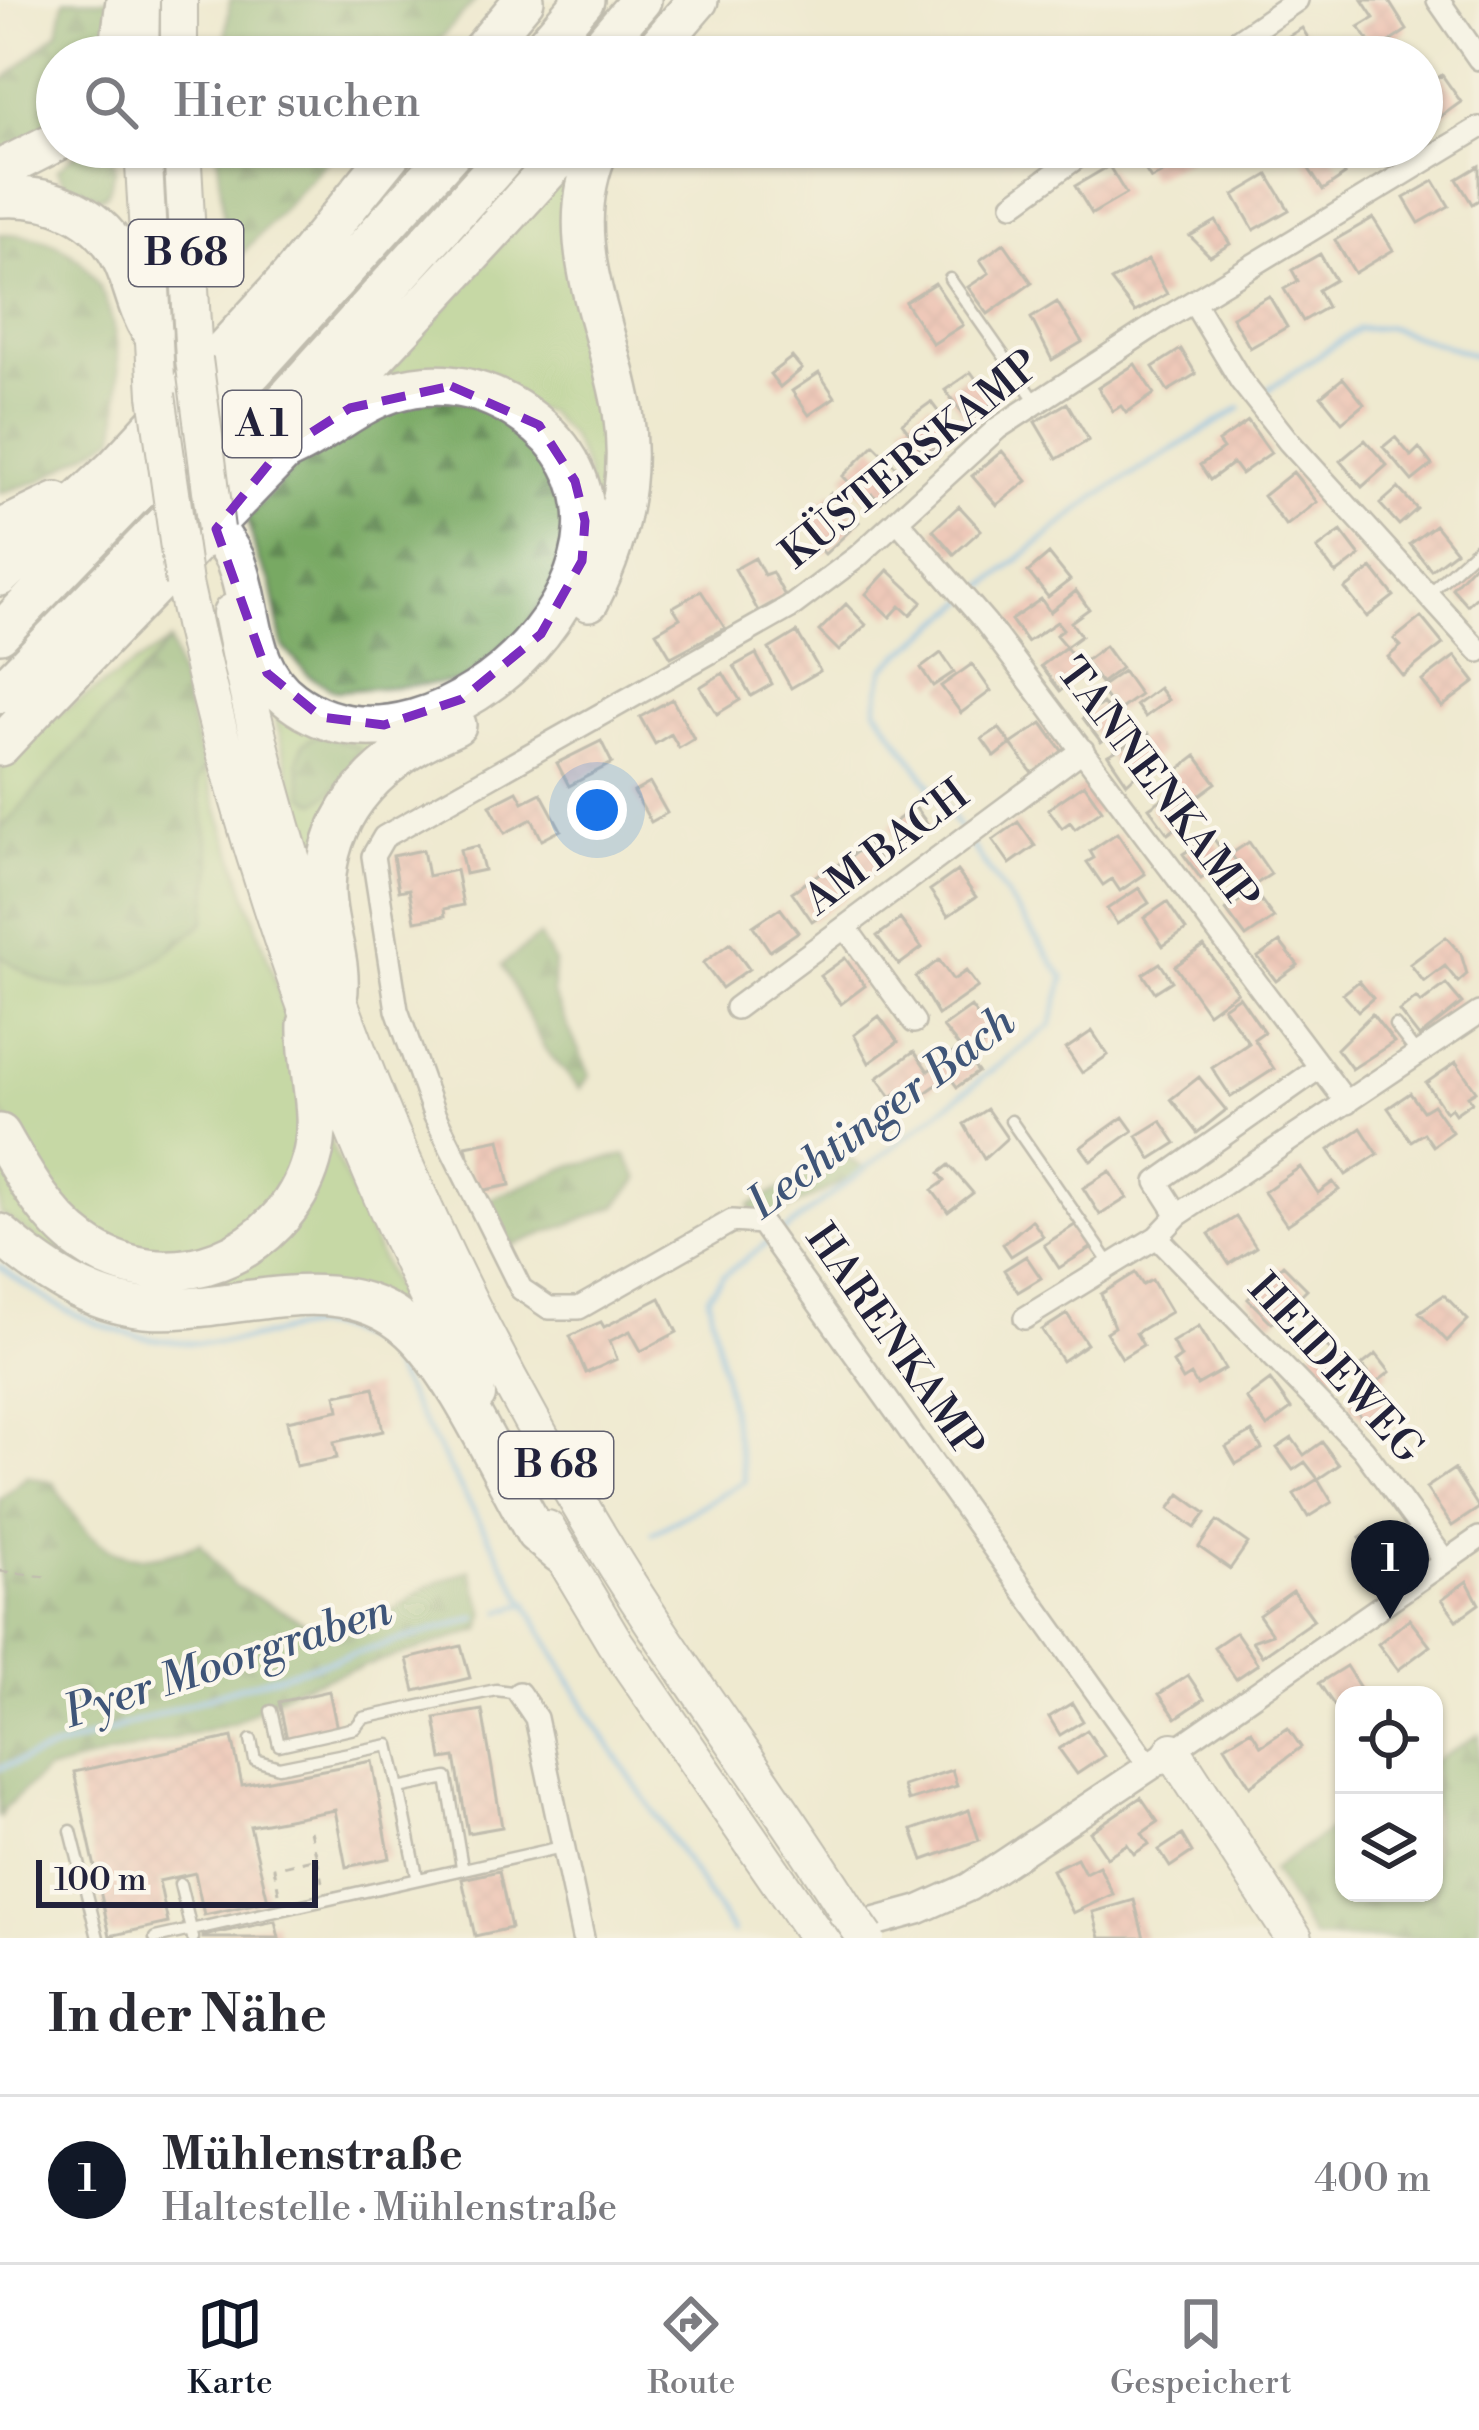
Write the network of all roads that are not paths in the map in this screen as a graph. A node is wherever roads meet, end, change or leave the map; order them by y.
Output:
1 (126, 0) edge
2 (141, 0) edge
3 (178, 0) edge
4 (509, 0) edge
5 (524, 0) edge
6 (584, 0) edge
7 (640, 0) edge
8 (698, 0) edge
9 (1297, 0) edge
10 (1438, 0) edge
11 (122, 36) edge
12 (140, 36) edge
13 (179, 36) edge
14 (489, 36) edge
15 (494, 36) edge
16 (553, 36) edge
17 (610, 36) edge
18 (667, 36) edge
19 (1245, 36) edge
20 (1479, 59) edge
21 (1479, 128) edge
22 (1443, 150) edge
23 (36, 152) edge
24 (143, 168) edge
25 (183, 168) edge
26 (379, 168) edge
27 (436, 168) edge
28 (495, 168) edge
29 (550, 168) edge
30 (592, 168) edge
31 (1062, 168) edge
32 (1414, 168) edge
33 (0, 170) edge
34 (0, 197) edge
35 (1013, 204) dead end
36 (950, 279) dead end
37 (1194, 303) junction
38 (152, 332) junction
39 (1037, 403) junction
40 (276, 455) junction
41 (116, 467) junction
42 (897, 520) junction
43 (0, 530) edge
44 (217, 537) junction
45 (1479, 547) edge
46 (0, 576) edge
47 (1430, 592) junction
48 (0, 633) edge
49 (1479, 651) edge
50 (0, 693) edge
51 (0, 746) edge
52 (1083, 751) junction
53 (384, 837) joint
54 (846, 928) junction
55 (736, 1008) dead end
56 (323, 1012) junction
57 (1479, 1013) edge
58 (914, 1022) dead end
59 (1395, 1025) dead end
60 (1418, 1055) junction
61 (1319, 1068) junction
62 (1347, 1103) junction
63 (1011, 1121) dead end
64 (0, 1134) edge
65 (1178, 1215) junction
66 (0, 1234) edge
67 (1157, 1237) junction
68 (1112, 1265) junction
69 (1025, 1318) dead end
70 (1479, 1538) edge
71 (560, 1552) junction
72 (1445, 1561) junction
73 (519, 1693) joint
74 (271, 1711) dead end
75 (251, 1740) dead end
76 (1161, 1759) junction
77 (399, 1788) junction
78 (71, 1831) dead end
79 (563, 1846) junction
80 (462, 1868) junction
81 (417, 1876) junction
82 (180, 1884) dead end
83 (811, 1929) edge
84 (192, 1934) edge
85 (98, 1938) edge
86 (155, 1938) edge
87 (584, 1938) edge
88 (866, 1938) edge
89 (1294, 1938) edge

1 - 11 highway
2 - 12 highway
3 - 13 highway
4 - 14 highway
5 - 15 highway
6 - 16 highway
7 - 17 highway
8 - 18 highway
9 - 19 street
10 - 20 street
21 - 22 street, KÜSTERSKAMP
23 - 33 highway
24 - 38 highway, B 68
25 - 44 highway, B 68, bridge
26 - 41 highway
27 - 48 highway, A 1
28 - 50 highway, A 1
29 - 40 highway
30 - 56 highway
31 - 35 street
32 - 37 street, KÜSTERSKAMP
34 - 38 highway
36 - 39 lane
37 - 39 street, KÜSTERSKAMP
37 - 47 street
38 - 56 highway, B 68, bridge
39 - 42 street, KÜSTERSKAMP
40 - 44 highway
40 - 51 highway
41 - 43 highway
41 - 46 highway
42 - 52 street, TANNENKAMP
42 - 53 street, KÜSTERSKAMP
44 - 56 highway, B 68
45 - 47 lane
47 - 49 street
52 - 54 street, AM BACH
52 - 61 street, TANNENKAMP
53 - 76 street, HARENKAMP
54 - 55 street, AM BACH
54 - 58 street
56 - 64 highway
56 - 71 highway, B 68
56 - 88 highway, B 68, bridge
57 - 60 street
59 - 60 lane
60 - 62 street
61 - 62 street, TANNENKAMP
61 - 65 street
62 - 65 street
63 - 68 lane
65 - 67 street
66 - 71 highway
67 - 68 street
67 - 72 street, HEIDEWEG
68 - 69 street
70 - 72 street
71 - 83 highway, B 68
72 - 76 street
73 - 74 lane
73 - 79 street
75 - 77 lane
76 - 83 street
76 - 89 highway
77 - 80 lane
77 - 81 lane
78 - 85 lane
79 - 80 lane
79 - 87 street
80 - 81 lane
81 - 84 lane
82 - 84 lane
84 - 86 lane

